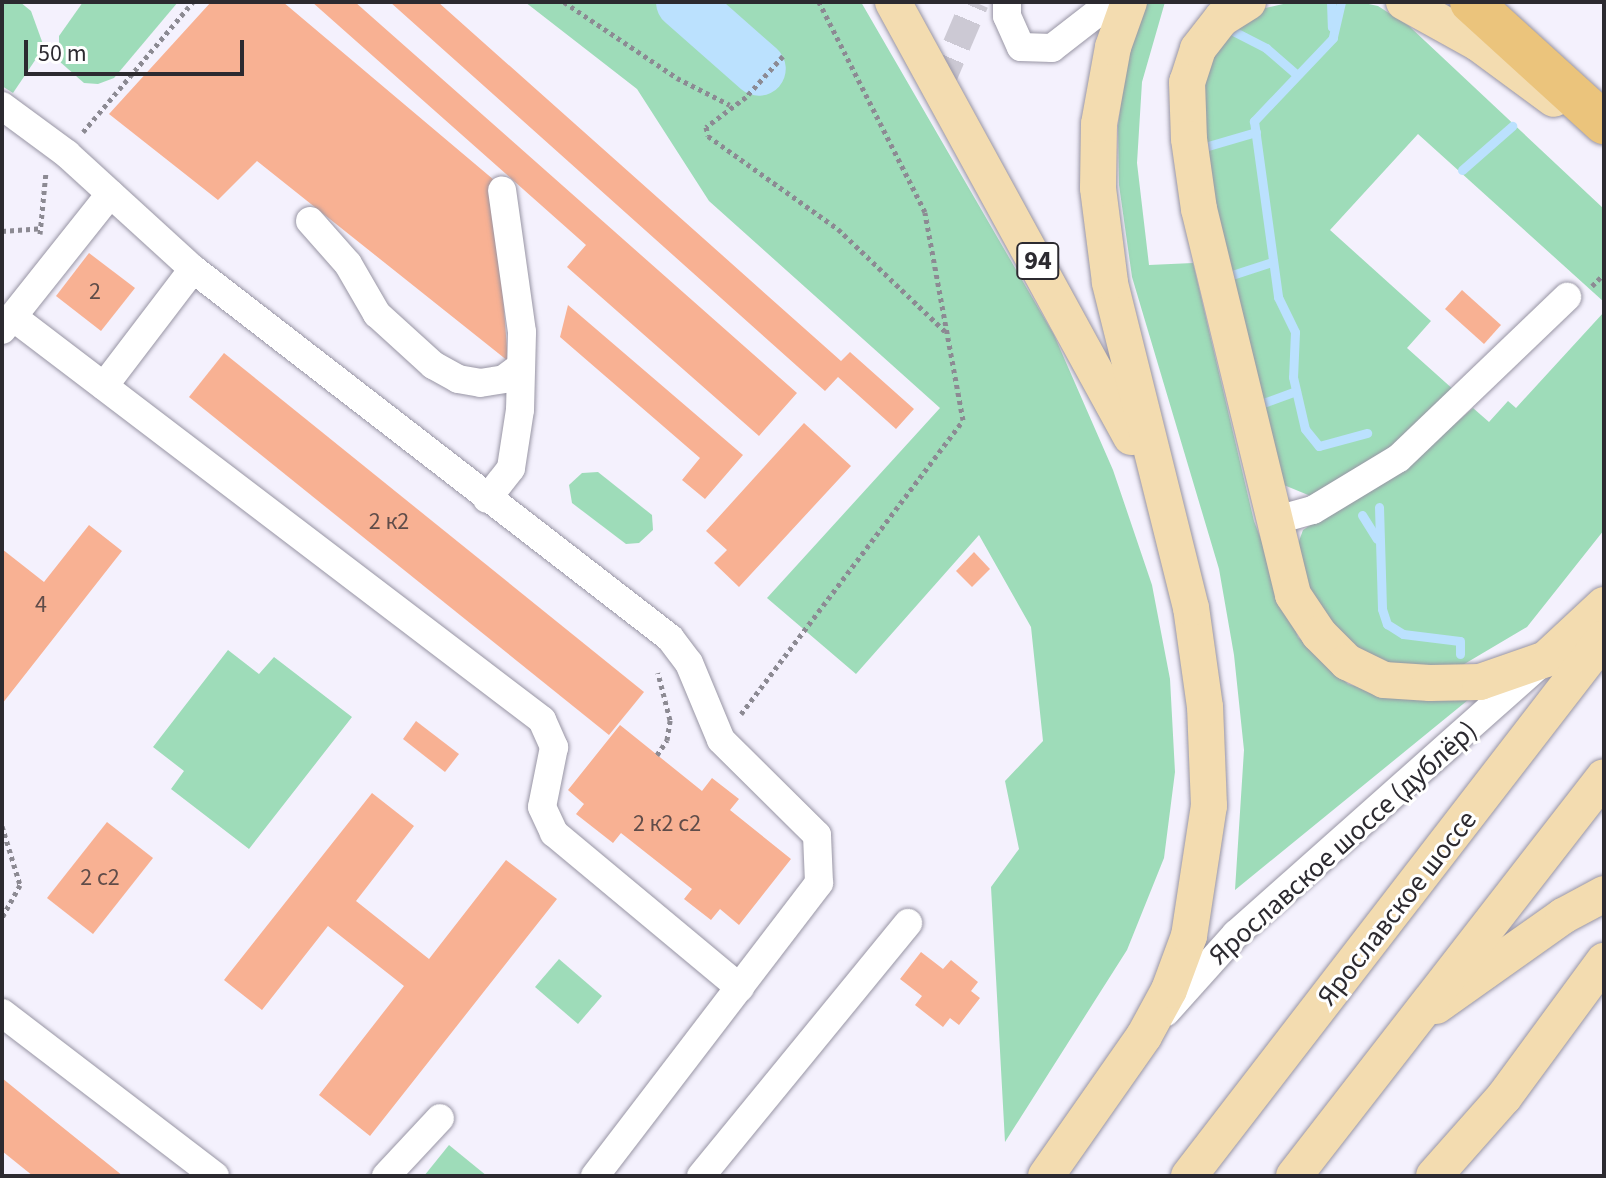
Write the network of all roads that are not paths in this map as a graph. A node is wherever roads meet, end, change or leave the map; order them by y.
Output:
1 (893, 2) edge
2 (1007, 2) edge
3 (1111, 2) edge
4 (1129, 2) edge
5 (1248, 2) edge
6 (1404, 2) edge
7 (1471, 2) edge
8 (2, 106) edge
9 (1604, 123) edge
10 (1604, 135) edge
11 (502, 190) dead end
12 (110, 194) junction
13 (310, 221) dead end
14 (193, 269) junction
15 (1579, 292) road end
16 (7, 324) edge
17 (521, 366) junction
18 (104, 386) junction
19 (487, 499) junction
20 (1273, 521) junction
21 (1169, 527) junction
22 (1604, 605) edge
23 (1604, 638) edge
24 (1546, 659) junction
25 (1604, 777) edge
26 (1604, 894) edge
27 (908, 923) dead end
28 (1604, 961) edge
29 (740, 988) junction
30 (2, 1013) edge
31 (1402, 1030) junction
32 (1144, 1036) junction
33 (440, 1118) dead end
34 (215, 1176) edge
35 (386, 1176) edge
36 (595, 1176) edge
37 (701, 1176) edge
38 (1046, 1176) edge
39 (1189, 1176) edge
40 (1294, 1176) edge
41 (1434, 1176) edge

1 - 21 main road, 94
2 - 3 street
4 - 21 main road, 94
5 - 20 main road
6 - 10 main road
7 - 9 highway
8 - 12 street
11 - 17 street
12 - 14 street
12 - 16 street
13 - 17 street
14 - 18 street
14 - 19 street
15 - 20 street
16 - 18 street
17 - 19 street
18 - 29 street
19 - 29 street
20 - 24 main road
21 - 32 main road, 94
22 - 24 main road, Ярославское шоссе (дублёр)
23 - 39 main road, Ярославское шоссе
24 - 32 street, Ярославское шоссе (дублёр)
25 - 31 main road
26 - 31 main road
27 - 37 street
28 - 41 main road
29 - 36 street
30 - 34 street
31 - 40 main road
32 - 38 main road, Ярославское шоссе (дублёр)
33 - 35 street

